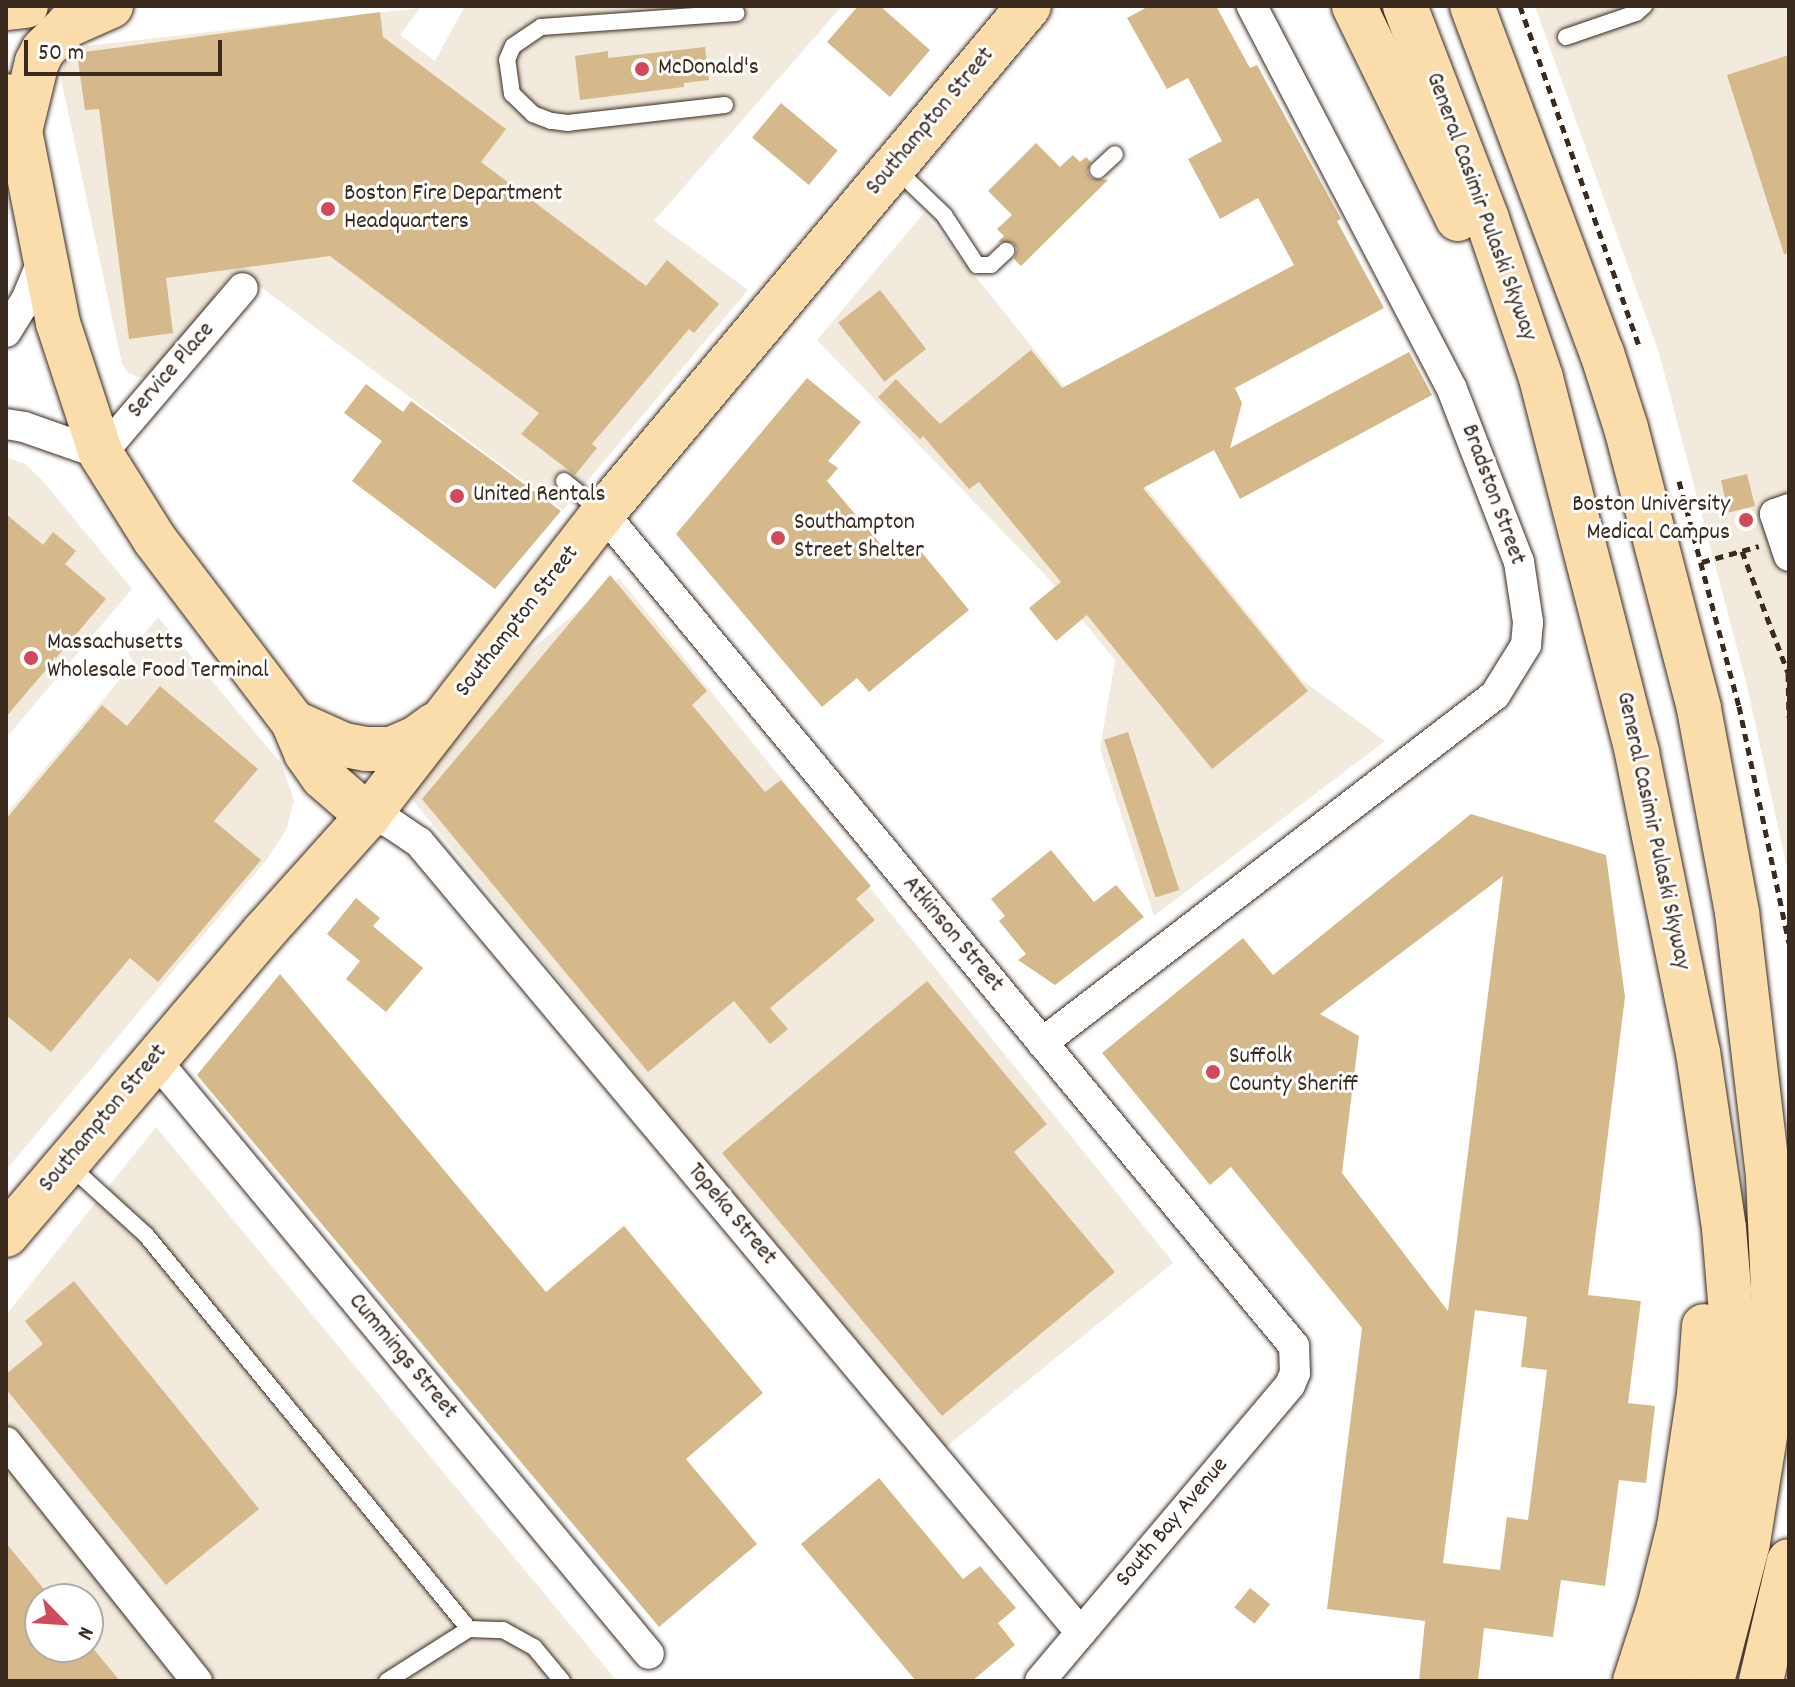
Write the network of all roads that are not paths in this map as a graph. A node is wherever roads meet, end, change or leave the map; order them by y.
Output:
1 (26, 6) edge
2 (111, 6) edge
3 (1029, 6) edge
4 (1252, 6) edge
5 (1354, 6) edge
6 (1405, 6) edge
7 (1472, 6) edge
8 (1644, 6) edge
9 (6, 8) edge
10 (737, 13) dead end
11 (1566, 37) dead end
12 (725, 105) dead end
13 (13, 113) edge
14 (1115, 154) dead end
15 (894, 166) junction
16 (1098, 170) dead end
17 (1006, 251) dead end
18 (45, 255) junction
19 (243, 288) dead end
20 (6, 332) edge
21 (1532, 349) junction
22 (6, 424) edge
23 (101, 454) junction
24 (564, 481) dead end
25 (1782, 511) edge
26 (603, 513) junction
27 (1777, 550) edge
28 (445, 717) junction
29 (293, 722) junction
30 (368, 816) junction
31 (1748, 996) junction
32 (1042, 1043) junction
33 (155, 1059) junction
34 (1713, 1145) junction
35 (1789, 1162) edge
36 (67, 1163) junction
37 (6, 1235) edge
38 (1296, 1359) joint
39 (6, 1442) edge
40 (1789, 1561) edge
41 (469, 1629) junction
42 (1081, 1633) junction
43 (649, 1654) dead end
44 (197, 1681) edge
45 (387, 1681) edge
46 (562, 1681) edge
47 (1040, 1681) edge
48 (1635, 1681) edge
49 (1676, 1681) edge
50 (1712, 1681) edge
51 (1761, 1681) edge

1 - 9 main road
2 - 13 main road
3 - 15 main road, Southampton Street
4 - 32 street, Bradston Street
5 - 21 main road
6 - 21 main road, General Casimir Pulaski Skyway
7 - 31 main road
8 - 11 lane
10 - 12 lane
13 - 18 main road
14 - 16 lane
15 - 17 lane
15 - 26 main road, Southampton Street
18 - 20 street
18 - 23 main road
19 - 23 street, Service Place
21 - 34 main road, General Casimir Pulaski Skyway
22 - 23 street
23 - 29 main road
24 - 26 lane
25 - 27 street
26 - 28 main road, Southampton Street
26 - 32 street, Atkinson Street
28 - 29 main road
28 - 30 main road, Southampton Street
29 - 30 main road
30 - 33 main road, Southampton Street
30 - 42 street, Topeka Street
31 - 35 main road
31 - 50 main road
32 - 38 street, Atkinson Street
33 - 36 main road, Southampton Street
33 - 43 street, Cummings Street
34 - 48 main road
34 - 49 main road, General Casimir Pulaski Skyway
36 - 37 main road, Southampton Street
36 - 41 lane
38 - 42 street, South Bay Avenue
39 - 44 street
40 - 51 main road
41 - 45 lane
41 - 46 lane
42 - 47 street, South Bay Avenue

